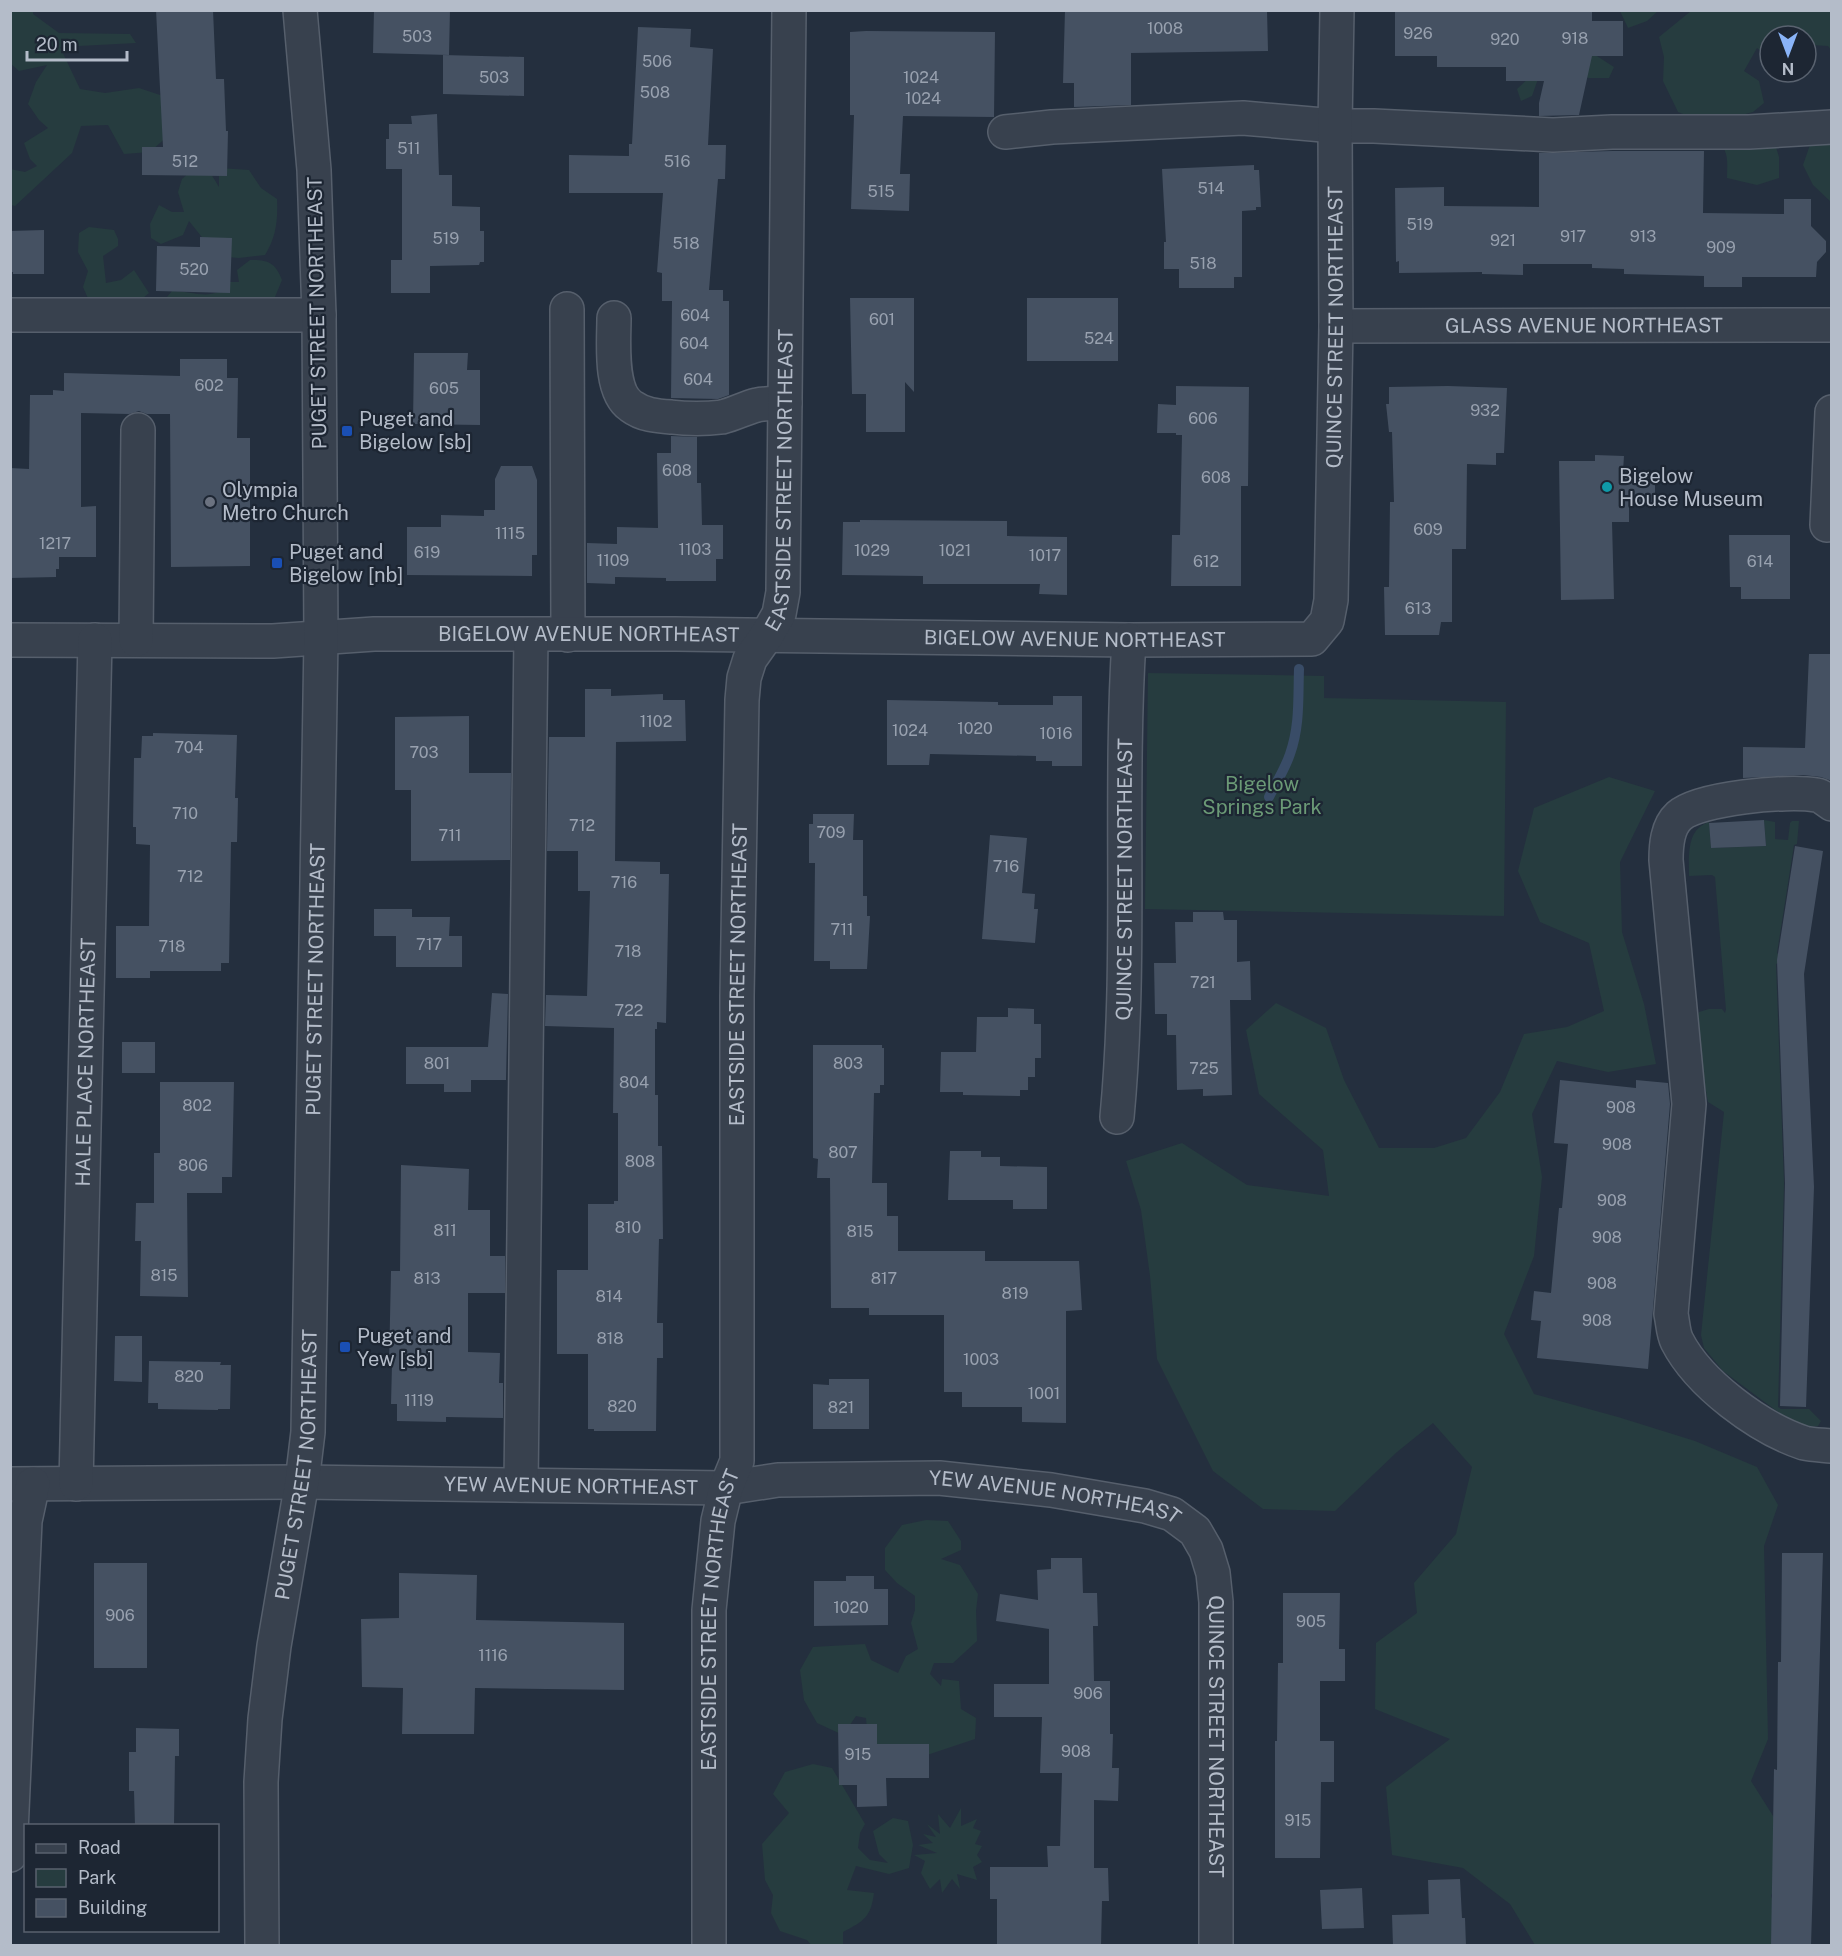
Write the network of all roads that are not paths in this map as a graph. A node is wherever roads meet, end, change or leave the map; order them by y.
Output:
1 (300, 10) edge
2 (789, 10) edge
3 (1336, 10) edge
4 (1335, 126) junction
5 (1832, 127) edge
6 (1005, 132) dead end
7 (567, 309) dead end
8 (10, 315) edge
9 (319, 315) junction
10 (614, 318) dead end
11 (1832, 325) edge
12 (1336, 326) junction
13 (785, 403) junction
14 (1832, 412) edge
15 (138, 430) dead end
16 (1827, 525) dead end
17 (531, 635) junction
18 (568, 635) junction
19 (767, 635) junction
20 (321, 638) junction
21 (1312, 639) joint
22 (10, 640) edge
23 (95, 640) junction
24 (136, 640) junction
25 (1129, 640) junction
26 (1832, 804) edge
27 (1117, 1117) dead end
28 (1832, 1446) edge
29 (302, 1482) junction
30 (22, 1484) edge
31 (76, 1484) junction
32 (522, 1485) junction
33 (726, 1488) junction
34 (1195, 1531) joint
35 (10, 1856) edge
36 (262, 1946) edge
37 (709, 1946) edge
38 (1216, 1946) edge

1 - 9 street, PUGET STREET NORTHEAST
2 - 13 street, EASTSIDE STREET NORTHEAST
3 - 4 street, QUINCE STREET NORTHEAST
4 - 5 street
4 - 6 street
4 - 12 street, QUINCE STREET NORTHEAST
7 - 18 street
8 - 9 street
9 - 20 street, PUGET STREET NORTHEAST
10 - 13 street
11 - 12 street, GLASS AVENUE NORTHEAST
12 - 21 street, QUINCE STREET NORTHEAST
13 - 19 street, EASTSIDE STREET NORTHEAST
14 - 16 street
15 - 24 street
17 - 18 street, BIGELOW AVENUE NORTHEAST
17 - 20 street, BIGELOW AVENUE NORTHEAST
17 - 32 street
18 - 19 street, BIGELOW AVENUE NORTHEAST
19 - 25 street, BIGELOW AVENUE NORTHEAST
19 - 33 street, EASTSIDE STREET NORTHEAST
20 - 24 street, BIGELOW AVENUE NORTHEAST
20 - 29 street, PUGET STREET NORTHEAST
21 - 25 street, BIGELOW AVENUE NORTHEAST
22 - 23 street, BIGELOW AVENUE NORTHEAST
23 - 24 street, BIGELOW AVENUE NORTHEAST
23 - 31 street, HALE PLACE NORTHEAST
25 - 27 street, QUINCE STREET NORTHEAST
26 - 28 street
29 - 31 street, YEW AVENUE NORTHEAST
29 - 32 street, YEW AVENUE NORTHEAST
29 - 36 street, PUGET STREET NORTHEAST
30 - 31 street, YEW AVENUE NORTHEAST
30 - 35 street
32 - 33 street, YEW AVENUE NORTHEAST
33 - 34 street, YEW AVENUE NORTHEAST
33 - 37 street, EASTSIDE STREET NORTHEAST
34 - 38 street, QUINCE STREET NORTHEAST

